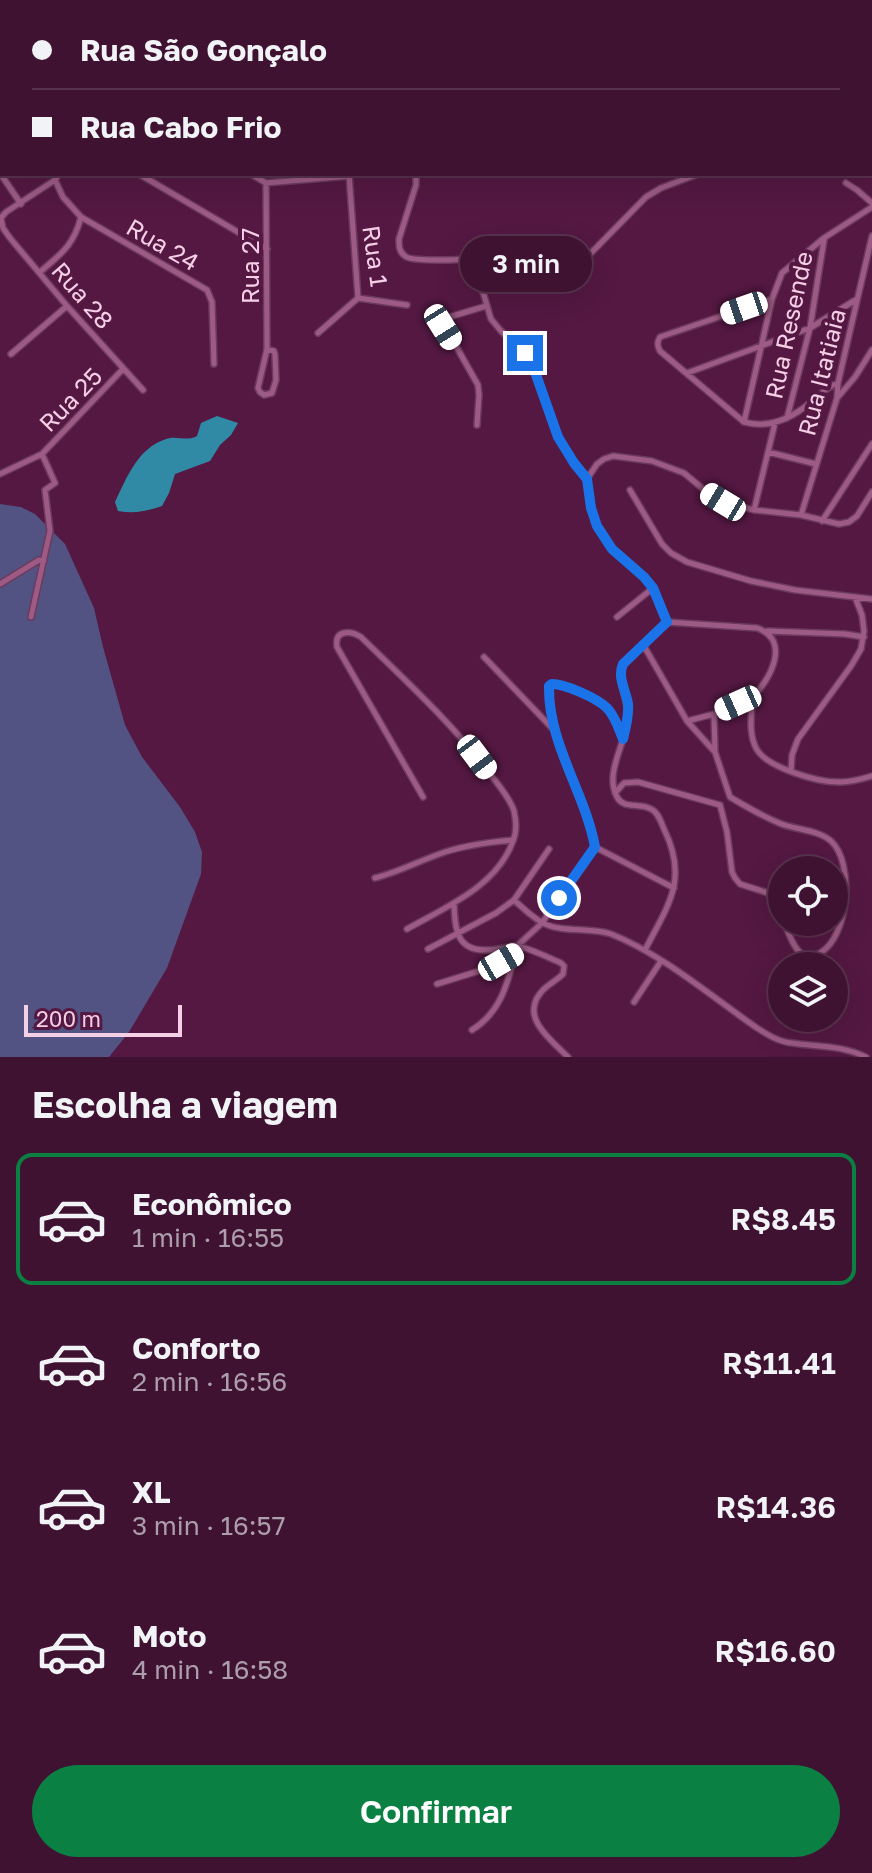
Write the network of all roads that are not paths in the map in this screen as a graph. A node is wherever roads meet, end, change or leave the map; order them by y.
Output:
1 (2, 176) edge
2 (56, 176) edge
3 (142, 176) edge
4 (254, 176) edge
5 (323, 176) edge
6 (349, 176) edge
7 (416, 176) edge
8 (693, 176) edge
9 (266, 183) junction
10 (846, 183) dead end
11 (21, 204) junction
12 (872, 205) edge
13 (81, 217) junction
14 (0, 219) edge
15 (872, 236) edge
16 (824, 238) junction
17 (267, 249) junction
18 (473, 258) junction
19 (40, 272) junction
20 (358, 298) junction
21 (772, 299) junction
22 (858, 299) junction
23 (407, 305) dead end
24 (67, 306) junction
25 (486, 306) junction
26 (810, 328) junction
27 (318, 333) dead end
28 (762, 346) junction
29 (267, 349) junction
30 (872, 350) edge
31 (11, 354) dead end
32 (214, 364) dead end
33 (123, 369) junction
34 (687, 373) junction
35 (838, 383) junction
36 (143, 390) dead end
37 (837, 398) junction
38 (787, 419) junction
39 (744, 422) junction
40 (775, 423) junction
41 (477, 425) dead end
42 (872, 444) edge
43 (768, 452) junction
44 (42, 454) junction
45 (816, 464) junction
46 (0, 474) edge
47 (587, 479) junction
48 (630, 490) dead end
49 (872, 492) edge
50 (754, 510) junction
51 (801, 515) junction
52 (822, 521) junction
53 (44, 561) junction
54 (0, 584) edge
55 (653, 588) junction
56 (855, 597) junction
57 (872, 599) edge
58 (862, 615) junction
59 (31, 617) dead end
60 (617, 617) dead end
61 (872, 619) edge
62 (667, 622) junction
63 (767, 631) junction
64 (864, 637) junction
65 (644, 646) junction
66 (484, 657) dead end
67 (752, 698) junction
68 (714, 714) junction
69 (687, 721) junction
70 (554, 730) junction
71 (623, 739) junction
72 (715, 752) junction
73 (791, 771) junction
74 (872, 774) edge
75 (615, 793) junction
76 (423, 797) dead end
77 (730, 797) junction
78 (720, 805) junction
79 (514, 840) junction
80 (595, 847) junction
81 (549, 849) dead end
82 (840, 856) edge
83 (375, 878) dead end
84 (674, 888) junction
85 (768, 893) edge
86 (514, 900) junction
87 (454, 903) junction
88 (542, 923) junction
89 (407, 929) dead end
90 (458, 935) junction
91 (791, 936) edge
92 (836, 936) edge
93 (428, 949) dead end
94 (516, 950) junction
95 (645, 950) junction
96 (661, 961) junction
97 (437, 984) dead end
98 (634, 1002) dead end
99 (472, 1030) dead end
100 (568, 1057) edge
101 (866, 1057) edge

1 - 11 street
2 - 11 street
2 - 13 street, Rua 24
3 - 17 street
4 - 9 street
5 - 9 street
6 - 20 street, Rua 1
7 - 18 street
8 - 18 street
9 - 17 street, Rua 27
10 - 12 street
11 - 14 street
12 - 16 street
13 - 19 street
13 - 32 street, Rua 24
14 - 19 street, Rua 28
15 - 22 street, Rua Itatiaia
16 - 21 street
16 - 26 street, Rua Resende
17 - 29 street, Rua 27
18 - 25 street
19 - 24 street, Rua 28
20 - 23 street, Rua 1
20 - 27 street
21 - 28 street
21 - 34 street
22 - 26 street
22 - 35 street, Rua Itatiaia
24 - 31 street
24 - 33 street, Rua 28
25 - 41 street
25 - 47 street
26 - 28 street
26 - 38 street, Rua Resende
28 - 34 street
28 - 39 street
29 - 29 street
30 - 37 street
33 - 36 street, Rua 28
33 - 44 street, Rua 25
34 - 39 street
35 - 37 street, Rua Itatiaia
35 - 38 street
37 - 45 street, Rua Itatiaia
38 - 40 street
39 - 40 street
40 - 43 street, Rua Resende
42 - 52 street
43 - 45 street
43 - 50 street, Rua Resende
44 - 46 street, Rua 25
44 - 53 street, Rua 25
45 - 51 street, Rua Itatiaia
47 - 50 street
47 - 55 street
48 - 56 street
49 - 52 street
50 - 51 street
51 - 52 street
53 - 54 street
53 - 59 street, Rua 25
55 - 60 street
55 - 62 street
56 - 57 street
56 - 58 street
58 - 61 street
58 - 64 street
62 - 63 street
62 - 65 street
63 - 64 street
63 - 67 street
64 - 73 street
65 - 69 street
65 - 71 street
66 - 70 street
67 - 68 street
67 - 73 street
68 - 69 street
68 - 72 street
69 - 72 street
70 - 71 street
70 - 80 street
71 - 75 street
72 - 77 street
73 - 74 street
75 - 78 street
75 - 84 street
76 - 79 street
77 - 78 street
77 - 82 street
78 - 85 street
79 - 83 street
79 - 87 street
80 - 84 street
80 - 88 street
81 - 86 street
84 - 95 street
86 - 88 street
86 - 90 street
87 - 89 street
87 - 90 street
88 - 94 street
88 - 95 street
90 - 93 street
90 - 94 street
91 - 92 street
94 - 97 street
94 - 99 street
94 - 100 street
95 - 96 street
96 - 98 street
96 - 101 street

